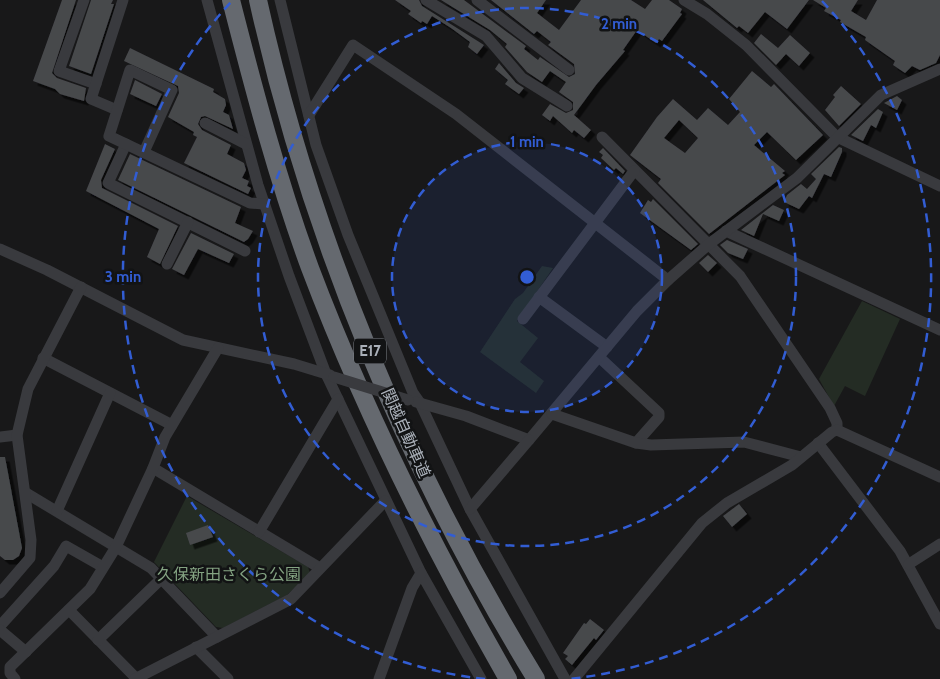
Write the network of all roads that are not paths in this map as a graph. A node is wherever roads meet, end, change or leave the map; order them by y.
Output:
1 (84, 0) edge
2 (123, 0) edge
3 (207, 0) edge
4 (231, 0) edge
5 (258, 0) edge
6 (280, 0) edge
7 (426, 0) edge
8 (477, 0) edge
9 (684, 0) edge
10 (569, 70) dead end
11 (940, 70) edge
12 (96, 84) junction
13 (567, 106) dead end
14 (117, 110) junction
15 (309, 115) junction
16 (205, 124) dead end
17 (837, 136) junction
18 (602, 137) dead end
19 (126, 144) junction
20 (246, 144) junction
21 (144, 152) junction
22 (634, 171) junction
23 (940, 186) edge
24 (264, 204) junction
25 (188, 222) junction
26 (595, 224) junction
27 (726, 232) junction
28 (709, 244) junction
29 (0, 249) edge
30 (244, 251) dead end
31 (167, 264) dead end
32 (668, 280) junction
33 (81, 288) junction
34 (539, 297) junction
35 (523, 319) dead end
36 (940, 330) edge
37 (607, 347) junction
38 (218, 348) junction
39 (599, 356) junction
40 (43, 358) junction
41 (330, 375) junction
42 (110, 392) junction
43 (338, 399) junction
44 (420, 403) junction
45 (552, 414) junction
46 (172, 425) junction
47 (837, 430) junction
48 (17, 435) junction
49 (0, 437) edge
50 (530, 440) junction
51 (636, 443) junction
52 (818, 443) junction
53 (800, 457) junction
54 (153, 468) junction
55 (940, 477) edge
56 (26, 493) junction
57 (385, 501) junction
58 (470, 509) junction
59 (57, 511) junction
60 (259, 532) junction
61 (940, 544) edge
62 (116, 547) junction
63 (909, 564) junction
64 (103, 567) junction
65 (320, 568) junction
66 (421, 573) junction
67 (161, 579) junction
68 (0, 593) edge
69 (69, 610) junction
70 (940, 624) edge
71 (0, 628) edge
72 (217, 637) junction
73 (98, 640) junction
74 (196, 648) junction
75 (26, 652) junction
76 (15, 679) edge
77 (135, 679) edge
78 (228, 679) edge
79 (379, 679) edge
80 (481, 679) edge
81 (508, 679) edge
82 (536, 679) edge
83 (565, 679) edge
84 (574, 679) edge

1 - 12 street
2 - 12 street
3 - 20 street
4 - 81 highway, 関越自動車道 / E17
5 - 82 highway, 関越自動車道 / E17
6 - 15 street
7 - 13 street
8 - 10 street
9 - 17 street
11 - 17 street
12 - 14 street
14 - 19 street
14 - 21 street
15 - 26 street
15 - 44 street
16 - 20 street
17 - 23 street
17 - 27 street
18 - 22 street
19 - 21 street
19 - 25 street
20 - 24 street
21 - 24 street
22 - 26 street
22 - 28 street
24 - 41 street
25 - 30 street
25 - 31 street
26 - 32 street
26 - 34 street
27 - 28 street
27 - 36 street
28 - 32 street
28 - 47 street
29 - 33 street
32 - 37 street
33 - 38 street
33 - 40 street
34 - 35 street
34 - 37 street
37 - 39 street
38 - 41 street
38 - 46 street
39 - 45 street
39 - 51 street
40 - 42 street
40 - 48 street
41 - 43 street
41 - 44 street, bridge
42 - 46 street
42 - 59 street
43 - 57 street
43 - 60 street
44 - 50 street
44 - 58 street
45 - 50 street
45 - 51 street
46 - 54 street
47 - 52 street
47 - 55 street
48 - 49 street
48 - 56 street
50 - 58 street
51 - 53 street
52 - 53 street
52 - 63 street
53 - 84 street
54 - 60 street
54 - 62 street
56 - 59 street
56 - 68 street
57 - 65 street
57 - 66 street
58 - 83 street
59 - 62 street
60 - 65 street
61 - 63 street
62 - 64 street
62 - 67 street
63 - 70 street
64 - 69 street
64 - 71 street
65 - 72 street
66 - 79 street
66 - 80 street
67 - 72 street
67 - 73 street
69 - 73 street
69 - 75 street
71 - 75 street
72 - 74 street
73 - 77 street
74 - 77 street
74 - 78 street
75 - 76 street

